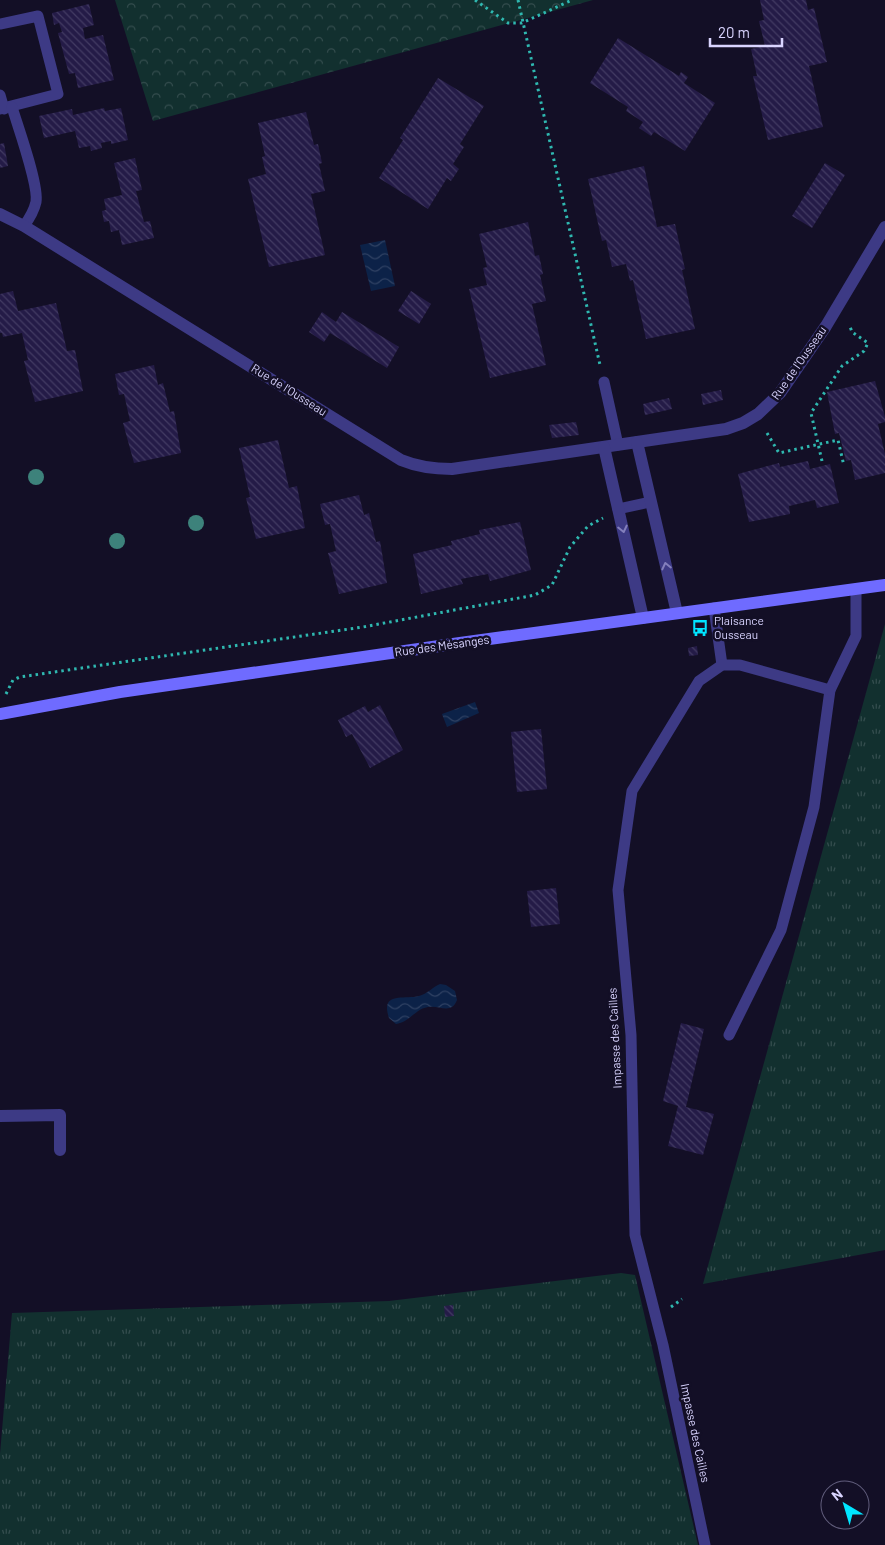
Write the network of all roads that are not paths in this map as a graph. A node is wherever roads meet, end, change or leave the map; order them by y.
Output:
1 (0, 24) edge
2 (0, 95) edge
3 (5, 108) edge
4 (0, 214) edge
5 (24, 226) junction
6 (885, 227) edge
7 (604, 382) road end
8 (637, 442) junction
9 (618, 445) junction
10 (604, 447) junction
11 (650, 502) junction
12 (618, 509) junction
13 (885, 585) edge
14 (856, 589) junction
15 (714, 608) junction
16 (677, 613) junction
17 (643, 618) junction
18 (722, 665) junction
19 (830, 690) junction
20 (0, 714) edge
21 (729, 1035) dead end
22 (0, 1116) edge
23 (60, 1150) dead end
24 (705, 1545) edge

1 - 3 lane
2 - 3 lane
3 - 5 lane
4 - 5 street, Rue de l'Ousseau
5 - 10 street, Rue de l'Ousseau
6 - 8 street, Rue de l'Ousseau
7 - 9 lane
8 - 9 street, Rue de l'Ousseau
8 - 11 street
9 - 10 street, Rue de l'Ousseau
10 - 12 street
11 - 12 lane
16 -> 11 street
12 -> 17 street
13 - 14 main road, Rue des Mésanges
14 - 15 main road, Rue des Mésanges
14 - 19 lane
15 - 16 main road, Rue des Mésanges
15 - 18 lane
16 - 17 main road, Rue des Mésanges
17 - 20 main road, Rue des Mésanges
18 - 19 lane
18 - 24 lane, Impasse des Cailles
19 - 21 lane
22 - 23 street

